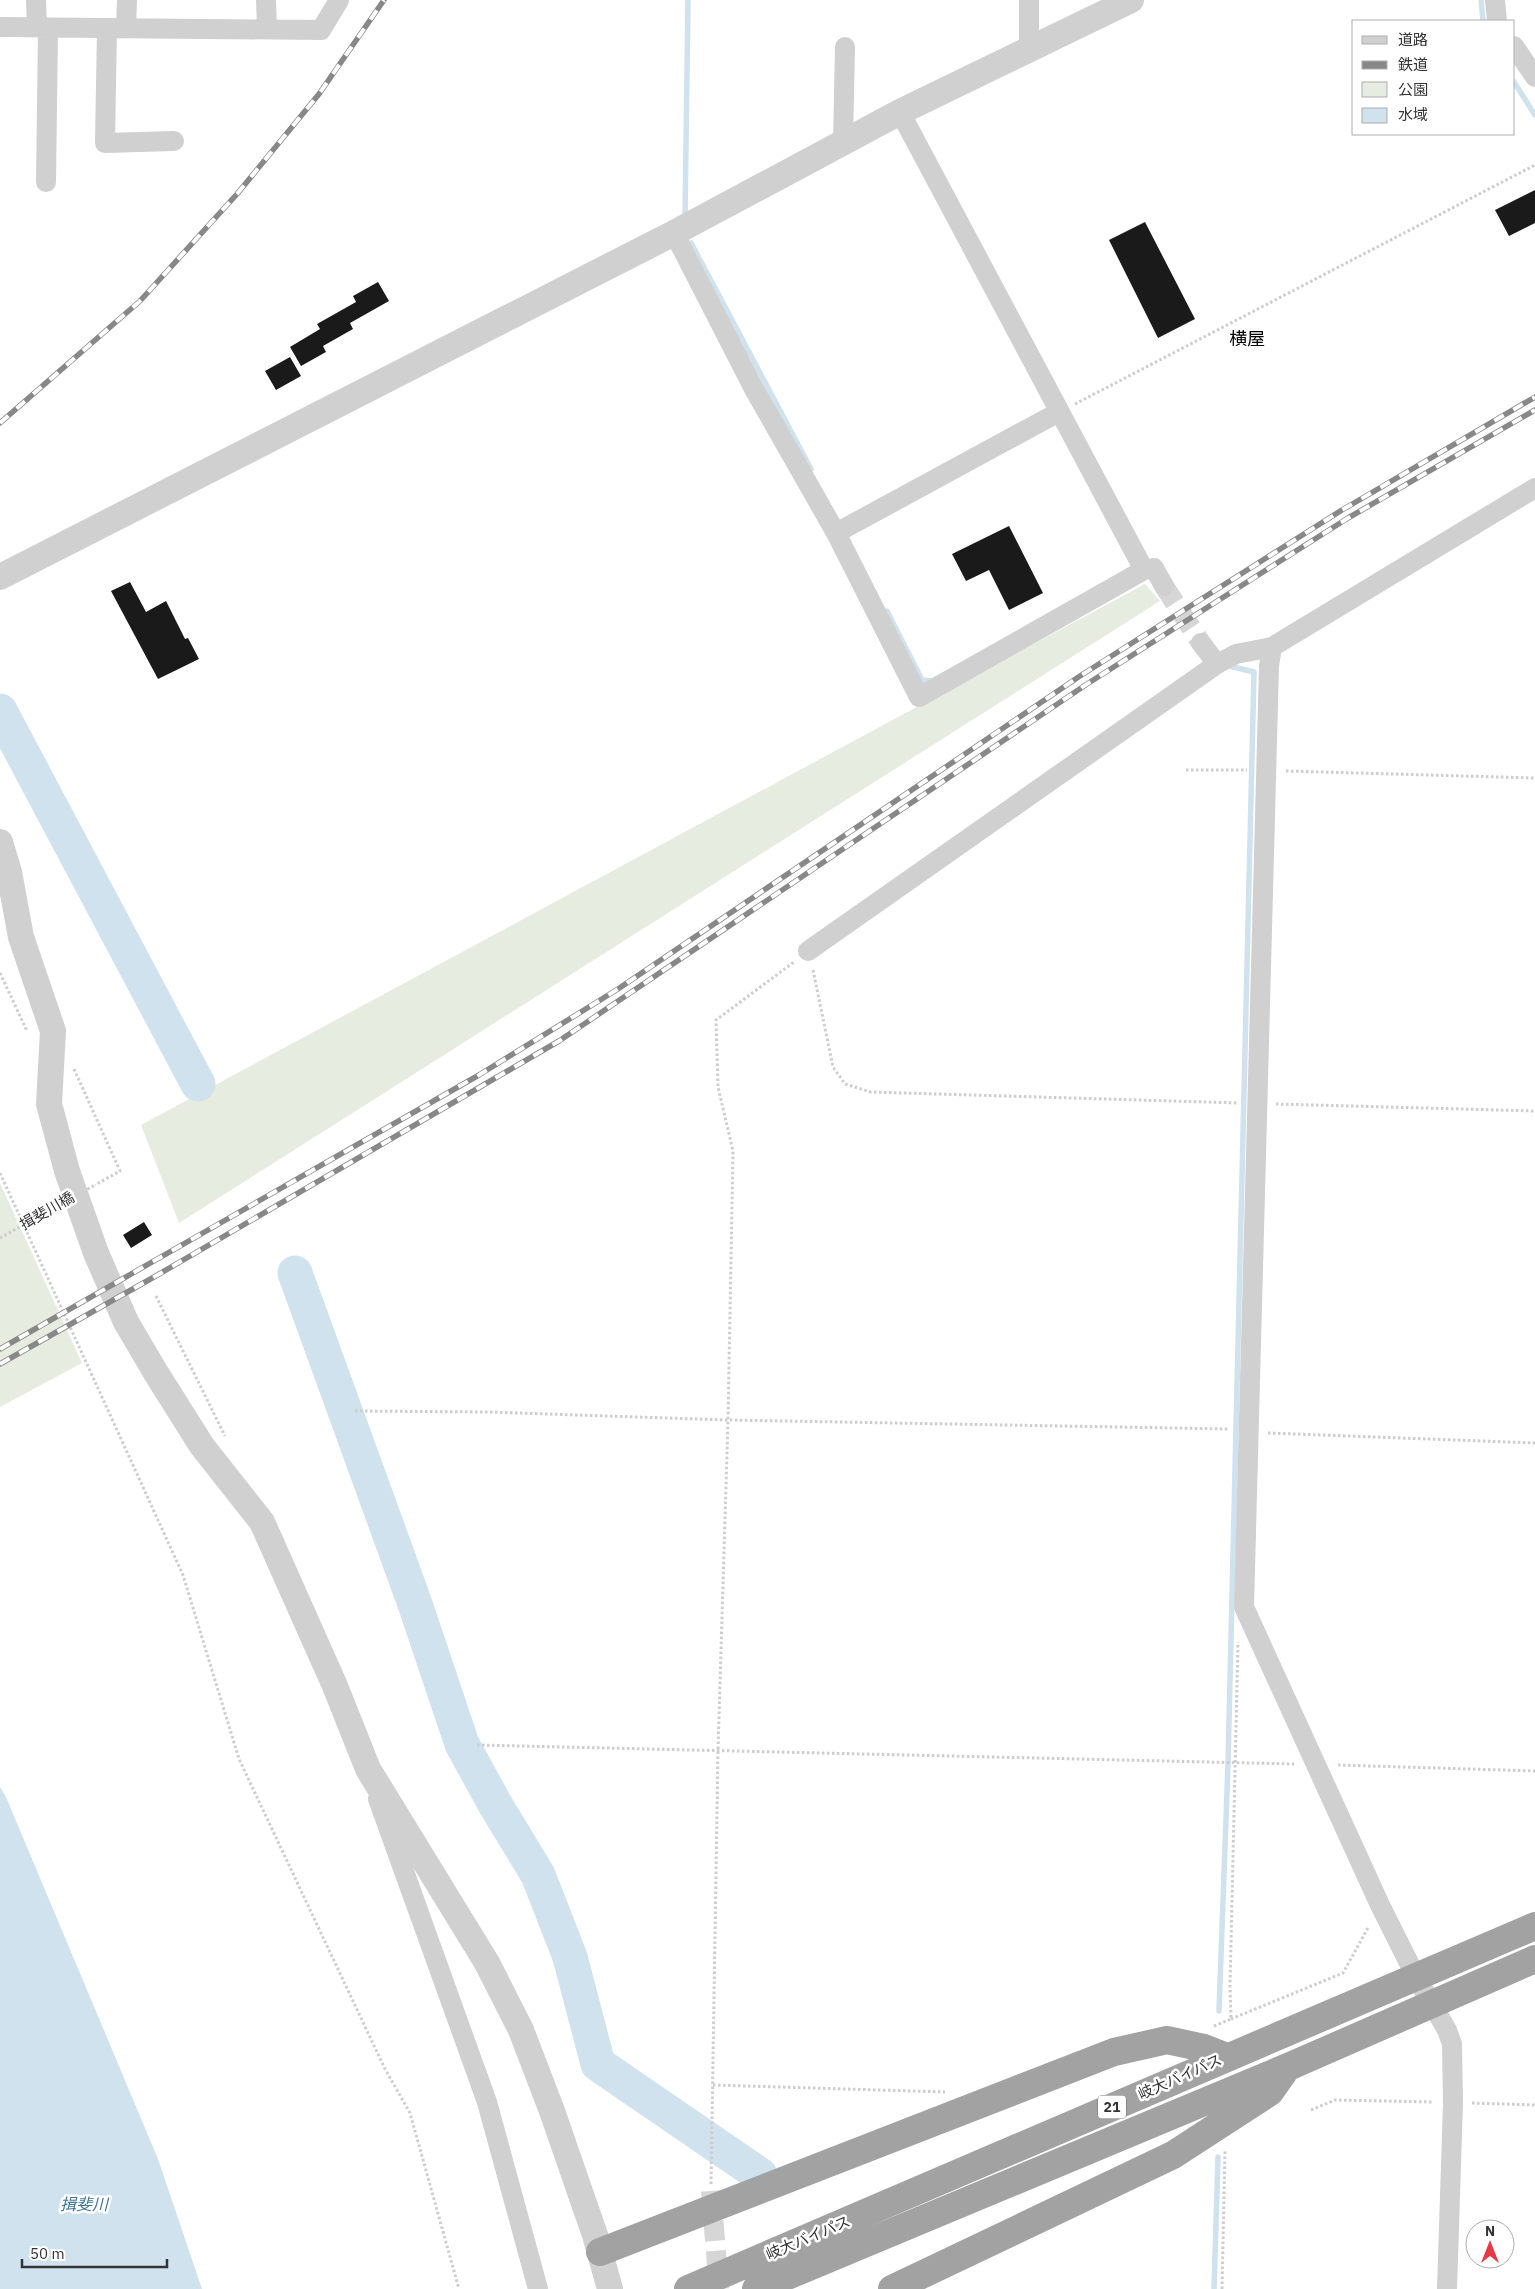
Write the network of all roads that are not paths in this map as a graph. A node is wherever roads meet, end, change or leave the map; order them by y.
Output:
1 (36, 0) edge
2 (127, 0) edge
3 (266, 0) edge
4 (339, 0) edge
5 (1030, 0) edge
6 (1131, 0) edge
7 (1495, 0) edge
8 (1498, 20) edge
9 (0, 27) edge
10 (42, 27) junction
11 (116, 28) junction
12 (267, 30) junction
13 (845, 47) dead end
14 (1515, 47) edge
15 (1029, 50) junction
16 (1535, 77) edge
17 (900, 112) junction
18 (174, 141) dead end
19 (843, 142) junction
20 (46, 182) dead end
21 (674, 233) junction
22 (1059, 412) junction
23 (1535, 488) edge
24 (836, 532) junction
25 (1144, 570) junction
26 (0, 577) edge
27 (1164, 586) tunnel mouth
28 (1201, 643) tunnel mouth
29 (1272, 647) junction
30 (1217, 664) junction
31 (0, 842) edge
32 (0, 892) edge
33 (21, 938) junction
34 (808, 951) road end
35 (368, 1769) junction
36 (1535, 1926) edge
37 (1535, 1959) edge
38 (1416, 1977) junction
39 (1432, 2004) junction
40 (1227, 2057) junction
41 (1288, 2067) junction
42 (600, 2252) junction
43 (538, 2289) edge
44 (610, 2289) edge
45 (688, 2289) edge
46 (756, 2289) edge
47 (892, 2289) edge
48 (1447, 2289) edge

1 - 10 street
2 - 11 street
3 - 12 street
4 - 12 street
5 - 15 street
6 - 15 street
7 - 8 street
9 - 10 street
10 - 11 street
10 - 20 street
11 - 12 street
11 - 18 street
13 - 19 street
14 - 16 street
15 - 17 street
17 - 19 street
17 - 22 street
19 - 21 street
21 - 24 street
21 - 26 street
22 - 24 street
22 - 25 street
23 - 29 street
24 - 25 street
25 - 27 street
28 - 30 street
29 - 30 street
29 - 38 street
30 - 34 street
31 - 33 street
32 - 33 street
33 - 35 street
35 - 42 street
35 - 43 street
36 - 38 highway, 岐大バイパス / 21
37 - 39 highway, 岐大バイパス / 21
38 - 39 street
38 - 40 highway, 岐大バイパス / 21
39 - 41 highway, 岐大バイパス / 21
39 - 48 street
40 - 42 highway
40 - 45 highway, 岐大バイパス / 21
41 - 46 highway, 岐大バイパス / 21
41 - 47 highway
42 - 44 street

